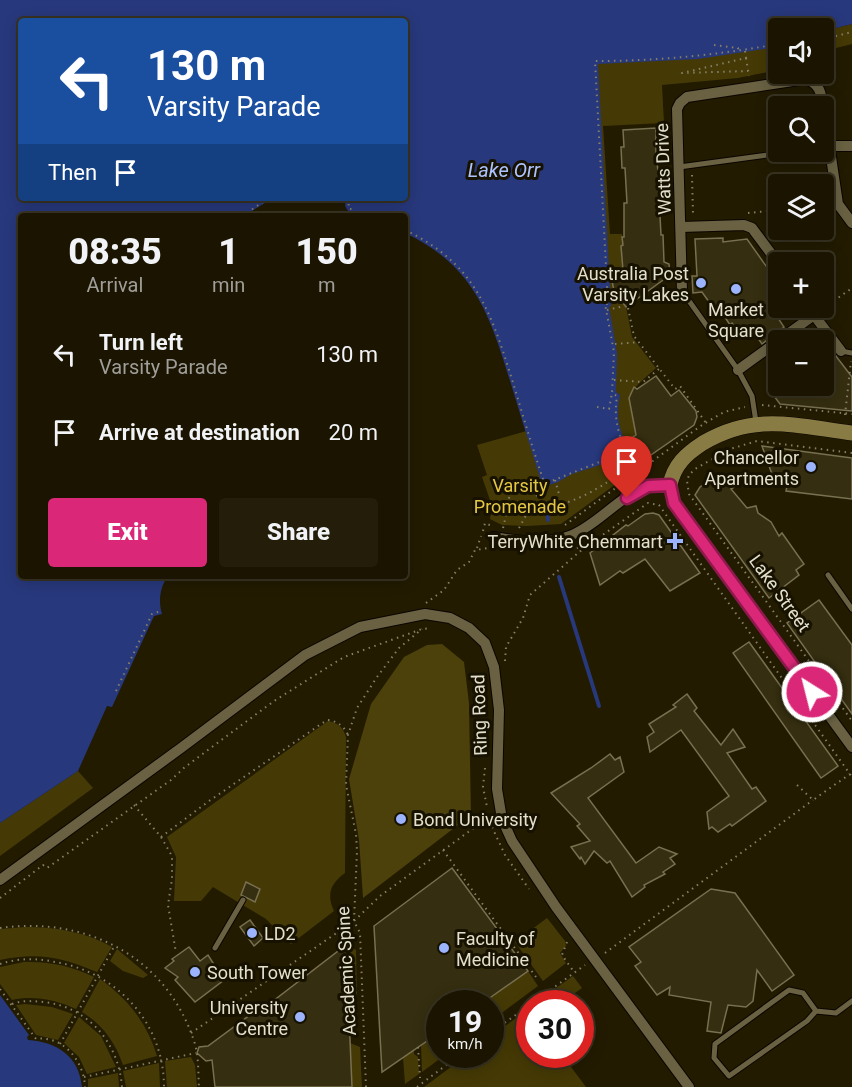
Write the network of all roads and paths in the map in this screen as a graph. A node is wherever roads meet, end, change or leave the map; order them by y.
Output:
1 (852, 32) edge
2 (834, 36) edge
3 (714, 45) dead end
4 (768, 46) edge
5 (744, 50) junction
6 (738, 51) junction
7 (746, 58) junction
8 (748, 71) junction
9 (749, 76) dead end
10 (821, 96) edge
11 (834, 146) edge
12 (852, 146) edge
13 (768, 155) edge
14 (829, 162) edge
15 (692, 165) junction
16 (678, 167) junction
17 (264, 201) edge
18 (348, 201) edge
19 (768, 211) edge
20 (246, 213) edge
21 (357, 213) edge
22 (747, 213) dead end
23 (693, 219) dead end
24 (852, 223) edge
25 (681, 227) junction
26 (408, 231) edge
27 (770, 252) edge
28 (852, 288) edge
29 (682, 291) joint
30 (834, 298) edge
31 (606, 309) junction
32 (803, 318) edge
33 (818, 318) edge
34 (639, 342) junction
35 (614, 344) junction
36 (848, 353) edge
37 (660, 369) junction
38 (738, 370) junction
39 (614, 380) junction
40 (612, 393) junction
41 (597, 406) dead end
42 (706, 423) dead end
43 (756, 423) junction
44 (847, 433) edge
45 (632, 445) junction
46 (624, 447) junction
47 (637, 452) junction
48 (852, 453) edge
49 (644, 462) junction
50 (652, 473) dead end
51 (615, 477) junction
52 (544, 480) junction
53 (555, 480) junction
54 (670, 485) junction
55 (559, 494) dead end
56 (535, 504) junction
57 (503, 529) dead end
58 (519, 530) dead end
59 (493, 537) dead end
60 (587, 546) junction
61 (496, 549) dead end
62 (566, 550) dead end
63 (828, 574) dead end
64 (852, 609) edge
65 (161, 611) dead end
66 (423, 615) junction
67 (422, 629) junction
68 (494, 667) junction
69 (116, 691) dead end
70 (852, 721) edge
71 (348, 735) junction
72 (852, 747) edge
73 (851, 776) edge
74 (797, 785) dead end
75 (813, 800) junction
76 (134, 805) junction
77 (489, 817) dead end
78 (161, 837) junction
79 (443, 850) junction
80 (0, 880) edge
81 (0, 898) edge
82 (243, 900) dead end
83 (354, 921) junction
84 (0, 928) edge
85 (115, 945) junction
86 (215, 948) dead end
87 (176, 953) dead end
88 (595, 960) junction
89 (0, 964) edge
90 (570, 967) dead end
91 (574, 972) junction
92 (98, 976) junction
93 (536, 977) dead end
94 (0, 989) edge
95 (549, 990) edge
96 (852, 1001) edge
97 (12, 1004) junction
98 (816, 1011) junction
99 (78, 1013) junction
100 (191, 1033) junction
101 (60, 1044) junction
102 (418, 1047) dead end
103 (197, 1053) junction
104 (161, 1060) junction
105 (443, 1068) edge
106 (120, 1069) junction
107 (84, 1077) junction
108 (420, 1078) dead end
109 (85, 1087) edge
110 (122, 1087) edge
111 (164, 1087) edge
112 (199, 1087) edge
113 (366, 1087) edge
114 (418, 1087) edge
115 (689, 1087) edge

1 - 2 path
3 - 6 path
4 - 5 path
5 - 6 path
5 - 7 path
6 - 31 path
7 - 8 path
7 - 8 path
8 - 9 path
10 - 16 street, Watts Drive
11 - 12 street
13 - 15 lane
14 - 24 street, Watts Drive
15 - 16 lane
15 - 23 path
16 - 25 street, Watts Drive
17 - 20 path
18 - 21 path
19 - 22 path
25 - 27 street
25 - 29 street, Watts Drive
26 - 52 path
28 - 30 path
29 - 38 lane
31 - 34 path
31 - 35 path
32 - 38 street
33 - 36 street
34 - 35 path
34 - 37 path
35 - 39 path
36 - 44 path
37 - 39 path
37 - 42 path
38 - 43 lane
39 - 40 path
40 - 41 path
40 - 46 path
43 - 44 street
43 - 54 street
45 - 46 path
45 - 47 path
45 - 47 path
46 - 53 path
47 - 49 path
47 - 51 path
48 - 70 path, Lake Street
49 - 50 path
49 - 51 path
51 - 56 path
52 - 53 path
52 - 56 path
52 - 57 path
53 - 55 path
54 - 59 street
54 - 72 street, Lake Street
56 - 58 path
60 - 62 path
60 - 68 path
60 - 73 path
61 - 66 path
63 - 64 lane
65 - 69 path
66 - 67 path
66 - 68 street, Ring Road
66 - 80 street, Ring Road
67 - 71 path, Academic Spine
67 - 76 path
68 - 88 street, Ring Road
71 - 78 path
71 - 83 path, Academic Spine
73 - 75 path
74 - 75 path
75 - 88 path
76 - 78 path
76 - 81 path
77 - 79 path
78 - 87 path
79 - 83 path
79 - 93 path
82 - 86 lane
83 - 100 path
83 - 113 path, Academic Spine
84 - 85 path
85 - 92 path
85 - 100 path
88 - 91 path
88 - 115 street, Ring Road
89 - 92 path
90 - 91 path
91 - 95 path
92 - 99 path
92 - 104 path
94 - 97 path
96 - 98 lane
97 - 99 path
97 - 101 path
98 - 98 lane
99 - 101 path
99 - 106 path
100 - 103 path
101 - 107 path
102 - 108 path
103 - 104 path
103 - 112 path
104 - 106 path
104 - 111 path
105 - 114 path
106 - 107 path
106 - 110 path
107 - 109 path

